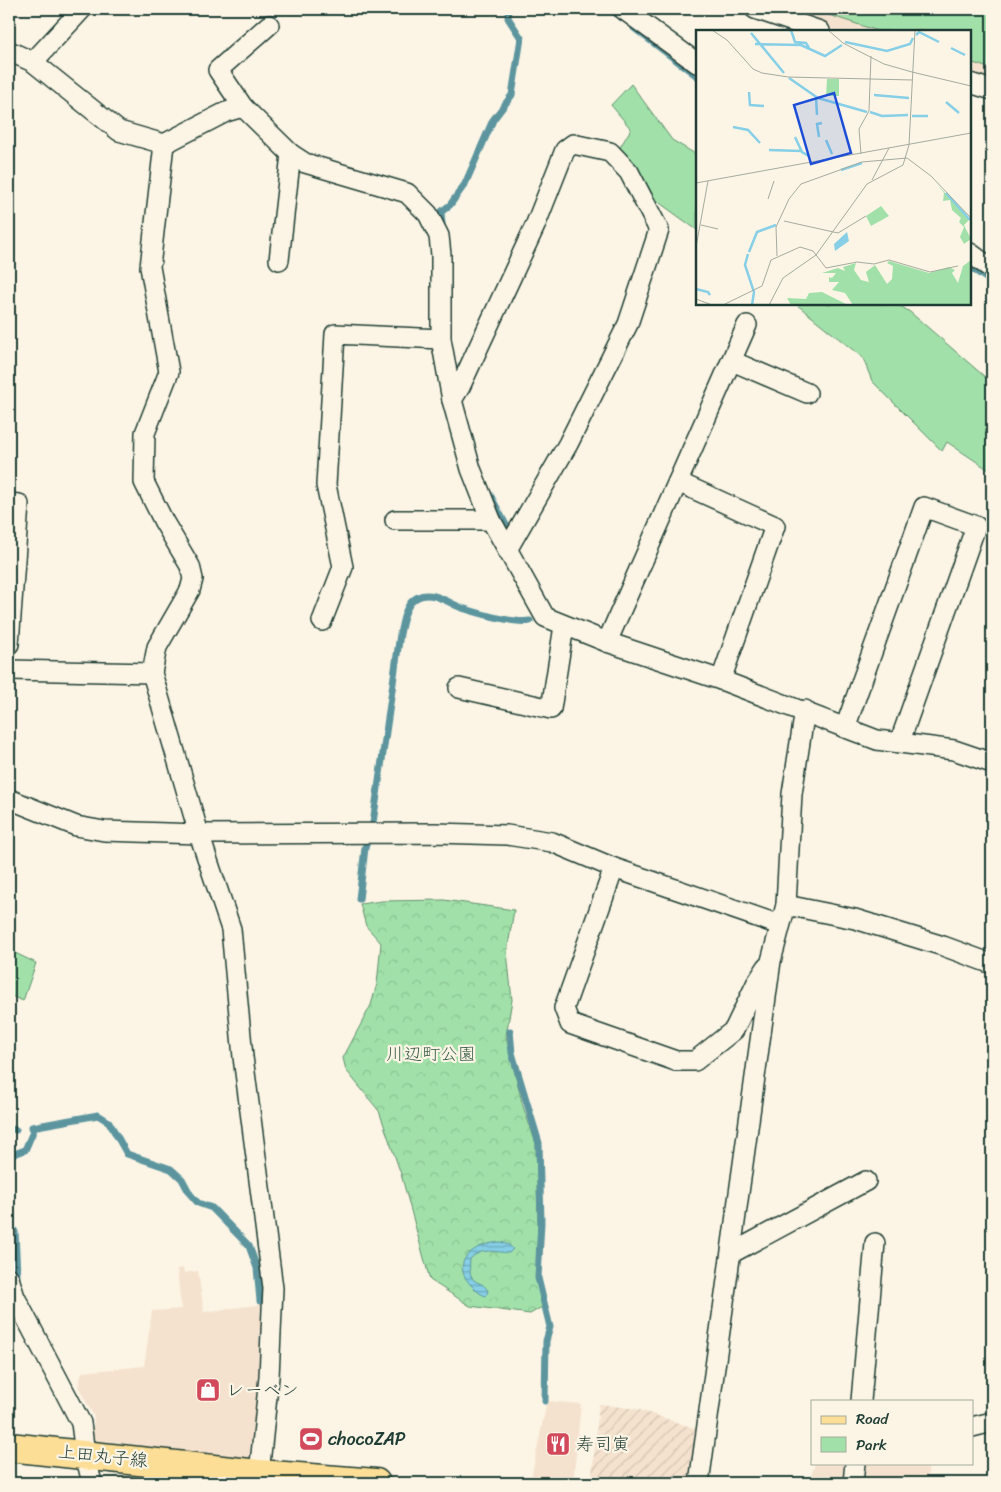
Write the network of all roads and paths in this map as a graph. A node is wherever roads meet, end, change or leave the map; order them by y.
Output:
1 (82, 9) edge
2 (623, 9) edge
3 (755, 9) edge
4 (269, 25) dead end
5 (817, 30) edge
6 (9, 51) edge
7 (34, 62) junction
8 (696, 62) edge
9 (971, 83) edge
10 (992, 90) edge
11 (243, 107) junction
12 (164, 144) junction
13 (291, 154) junction
14 (971, 255) edge
15 (279, 260) dead end
16 (992, 269) edge
17 (747, 325) dead end
18 (441, 338) junction
19 (732, 361) junction
20 (807, 393) dead end
21 (452, 400) junction
22 (678, 482) junction
23 (9, 503) edge
24 (395, 520) dead end
25 (491, 520) junction
26 (507, 550) junction
27 (322, 621) dead end
28 (564, 626) junction
29 (607, 642) junction
30 (9, 644) edge
31 (9, 670) edge
32 (152, 673) junction
33 (721, 680) junction
34 (459, 688) dead end
35 (804, 710) junction
36 (845, 728) junction
37 (900, 741) junction
38 (992, 763) edge
39 (9, 799) edge
40 (199, 834) junction
41 (614, 868) junction
42 (786, 905) junction
43 (780, 926) junction
44 (771, 960) junction
45 (992, 964) edge
46 (866, 1181) dead end
47 (875, 1243) dead end
48 (732, 1253) junction
49 (9, 1278) edge
50 (860, 1400) edge
51 (992, 1422) edge
52 (974, 1426) edge
53 (9, 1447) edge
54 (85, 1454) junction
55 (855, 1464) edge
56 (259, 1474) junction
57 (92, 1483) edge
58 (376, 1483) edge
59 (699, 1483) edge
60 (853, 1483) edge

1 - 7 street
2 - 8 street
3 - 5 street
4 - 11 street
6 - 7 street
7 - 12 street
9 - 10 street
11 - 12 street
11 - 13 street
12 - 32 street
13 - 15 street
13 - 18 street
14 - 16 street
17 - 19 street
18 - 21 street
18 - 27 street
19 - 20 street
19 - 22 street
21 - 25 street
21 - 26 street
22 - 29 street
22 - 33 street
23 - 30 street
24 - 25 street
25 - 26 street
26 - 28 street
28 - 29 street
28 - 34 street
29 - 33 street
31 - 32 street
32 - 40 street
33 - 35 street
35 - 36 street
35 - 42 street
36 - 37 street
36 - 37 street
37 - 38 street
39 - 40 street
40 - 41 street
40 - 56 street
41 - 43 street
41 - 44 street
42 - 43 street
42 - 45 street
43 - 44 street
44 - 48 street
46 - 48 street
47 - 50 street
48 - 59 street
49 - 54 street
51 - 52 street
53 - 54 main road, 上田丸子線
54 - 56 main road, 上田丸子線
54 - 57 street
55 - 60 street
56 - 58 main road, 上田丸子線

